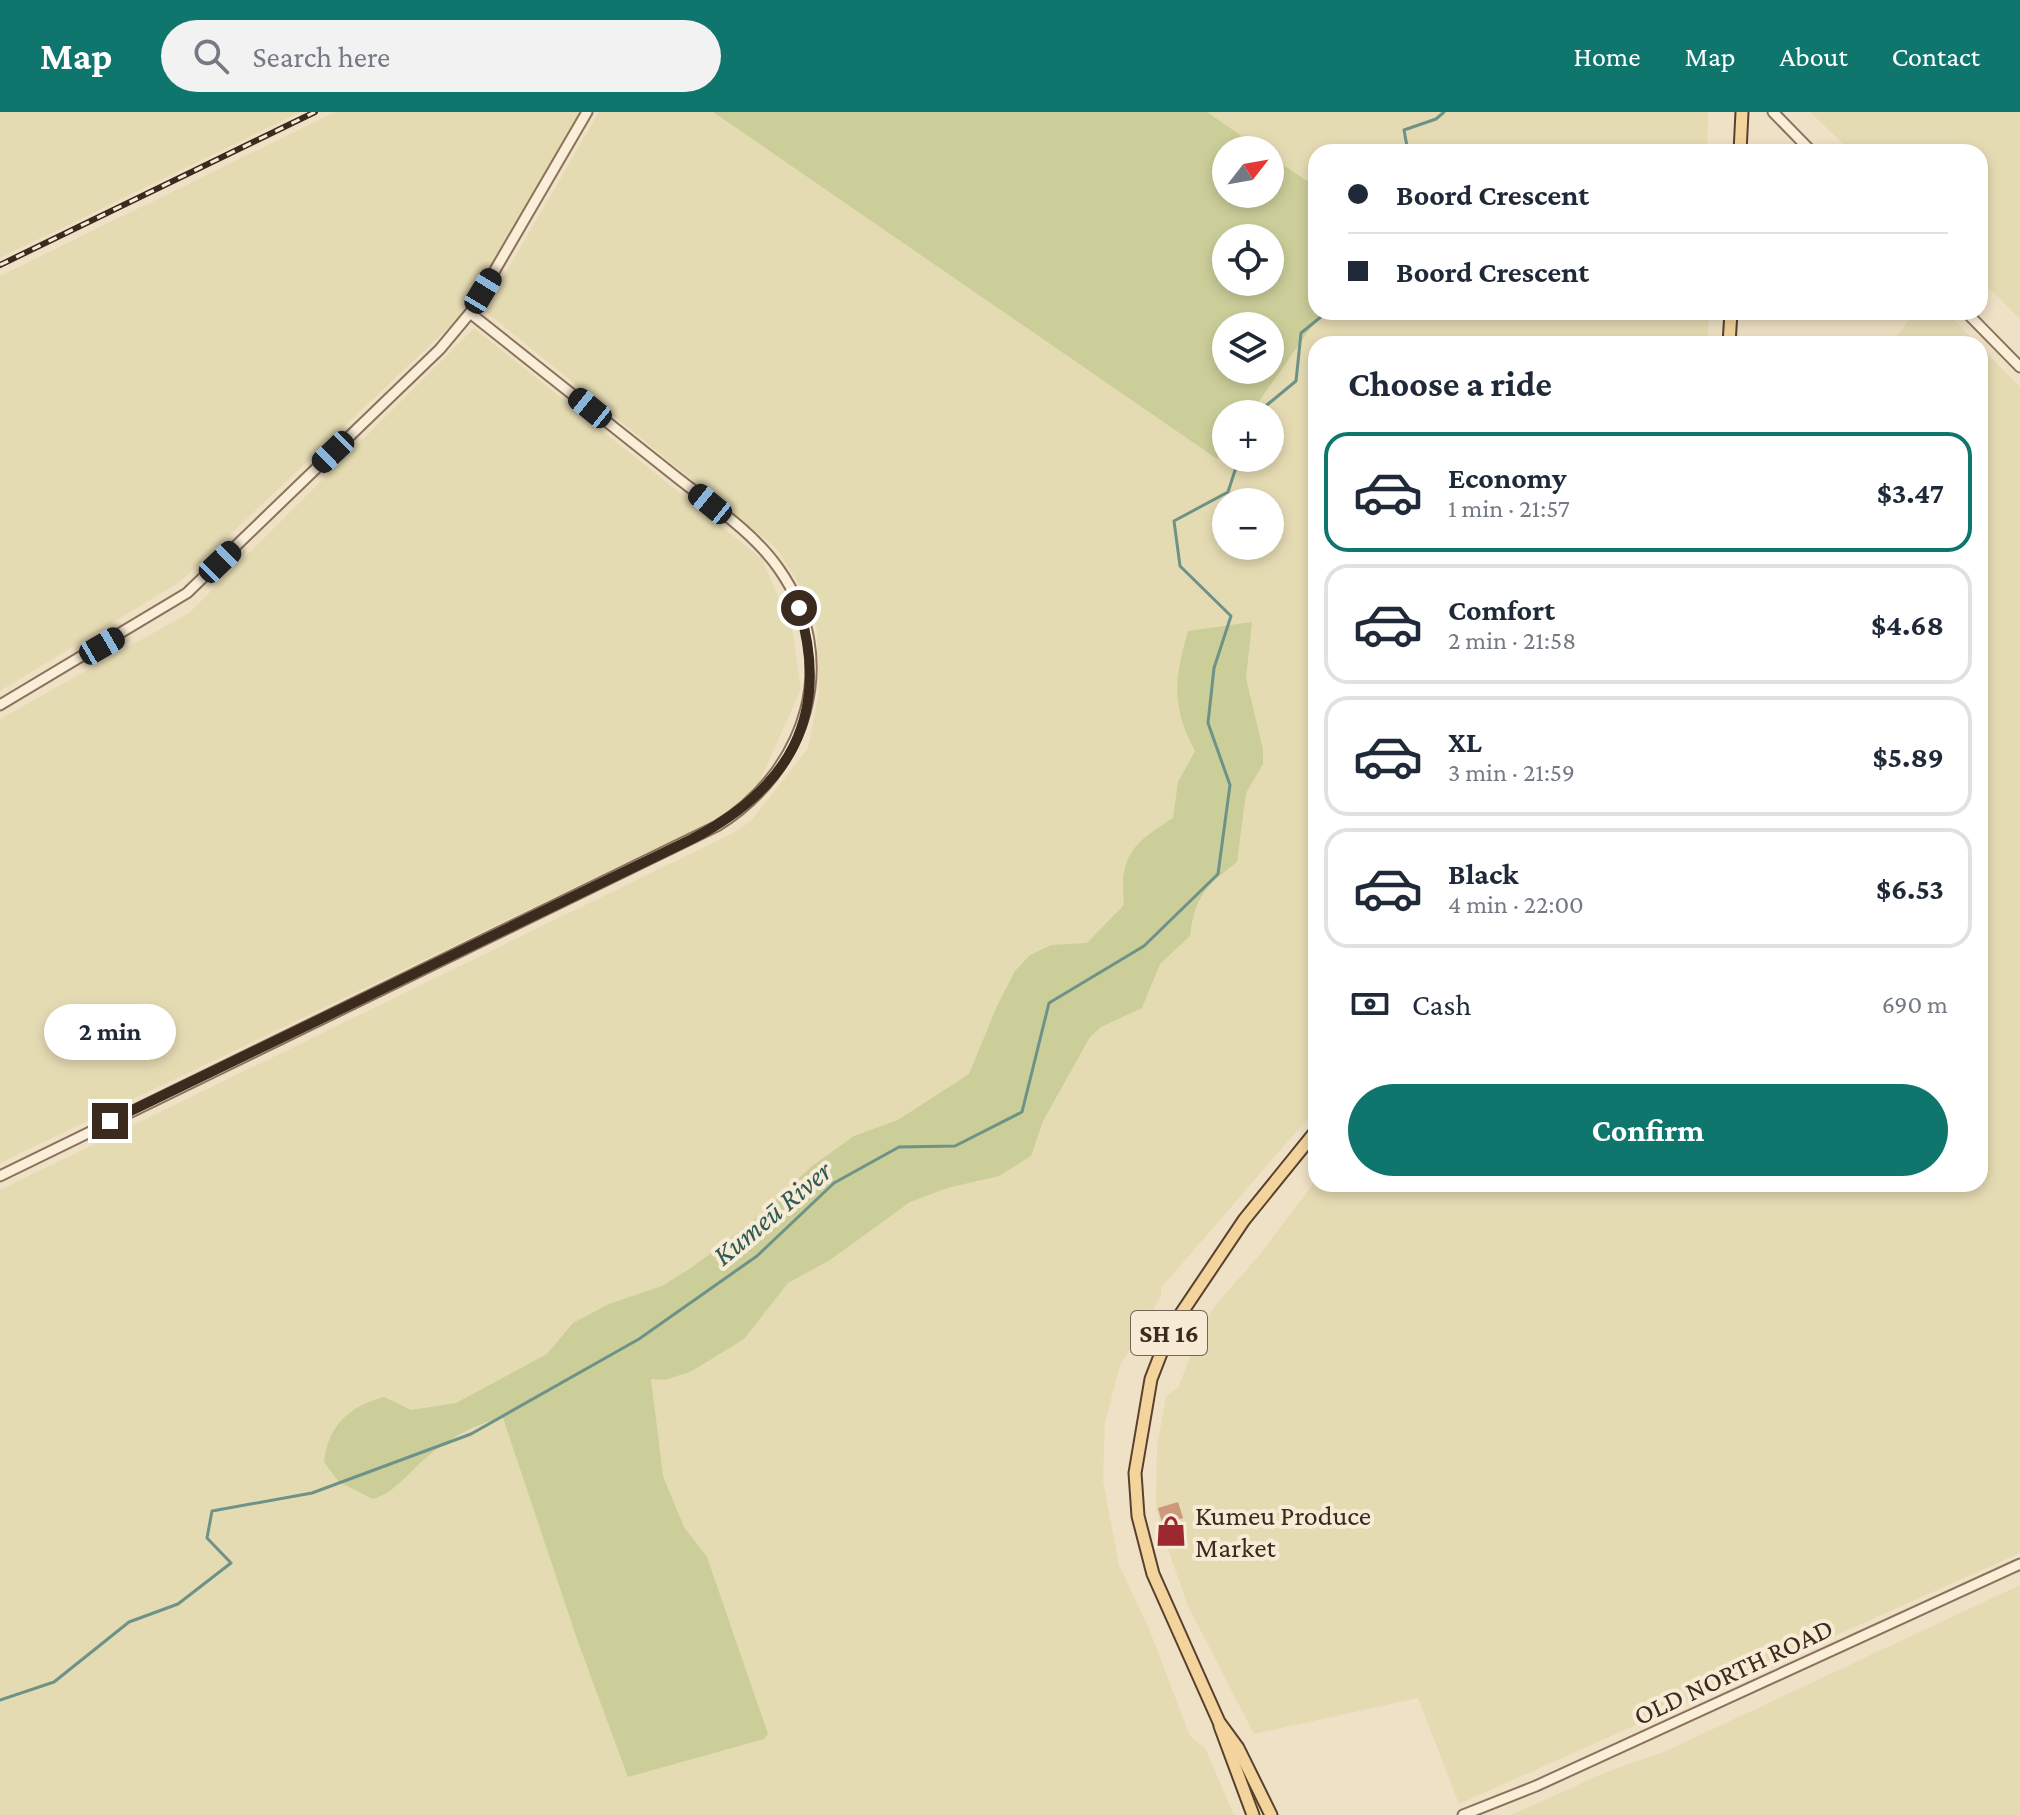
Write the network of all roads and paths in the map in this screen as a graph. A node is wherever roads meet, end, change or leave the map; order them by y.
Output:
1 (587, 112) edge
2 (1742, 112) edge
3 (1773, 112) edge
4 (1740, 144) edge
5 (1804, 144) edge
6 (470, 313) junction
7 (1974, 320) edge
8 (2020, 367) edge
9 (0, 705) edge
10 (1308, 1141) edge
11 (0, 1176) edge
12 (2020, 1564) edge
13 (1219, 1722) junction
14 (1253, 1815) edge
15 (1271, 1815) edge
16 (1463, 1815) edge

1 - 6 street
2 - 4 main road
3 - 5 street
6 - 9 street
6 - 11 street
7 - 8 street
10 - 13 main road, SH 16
12 - 16 street, OLD NORTH ROAD
13 - 14 main road, SH 16
13 - 15 main road, SH 16

